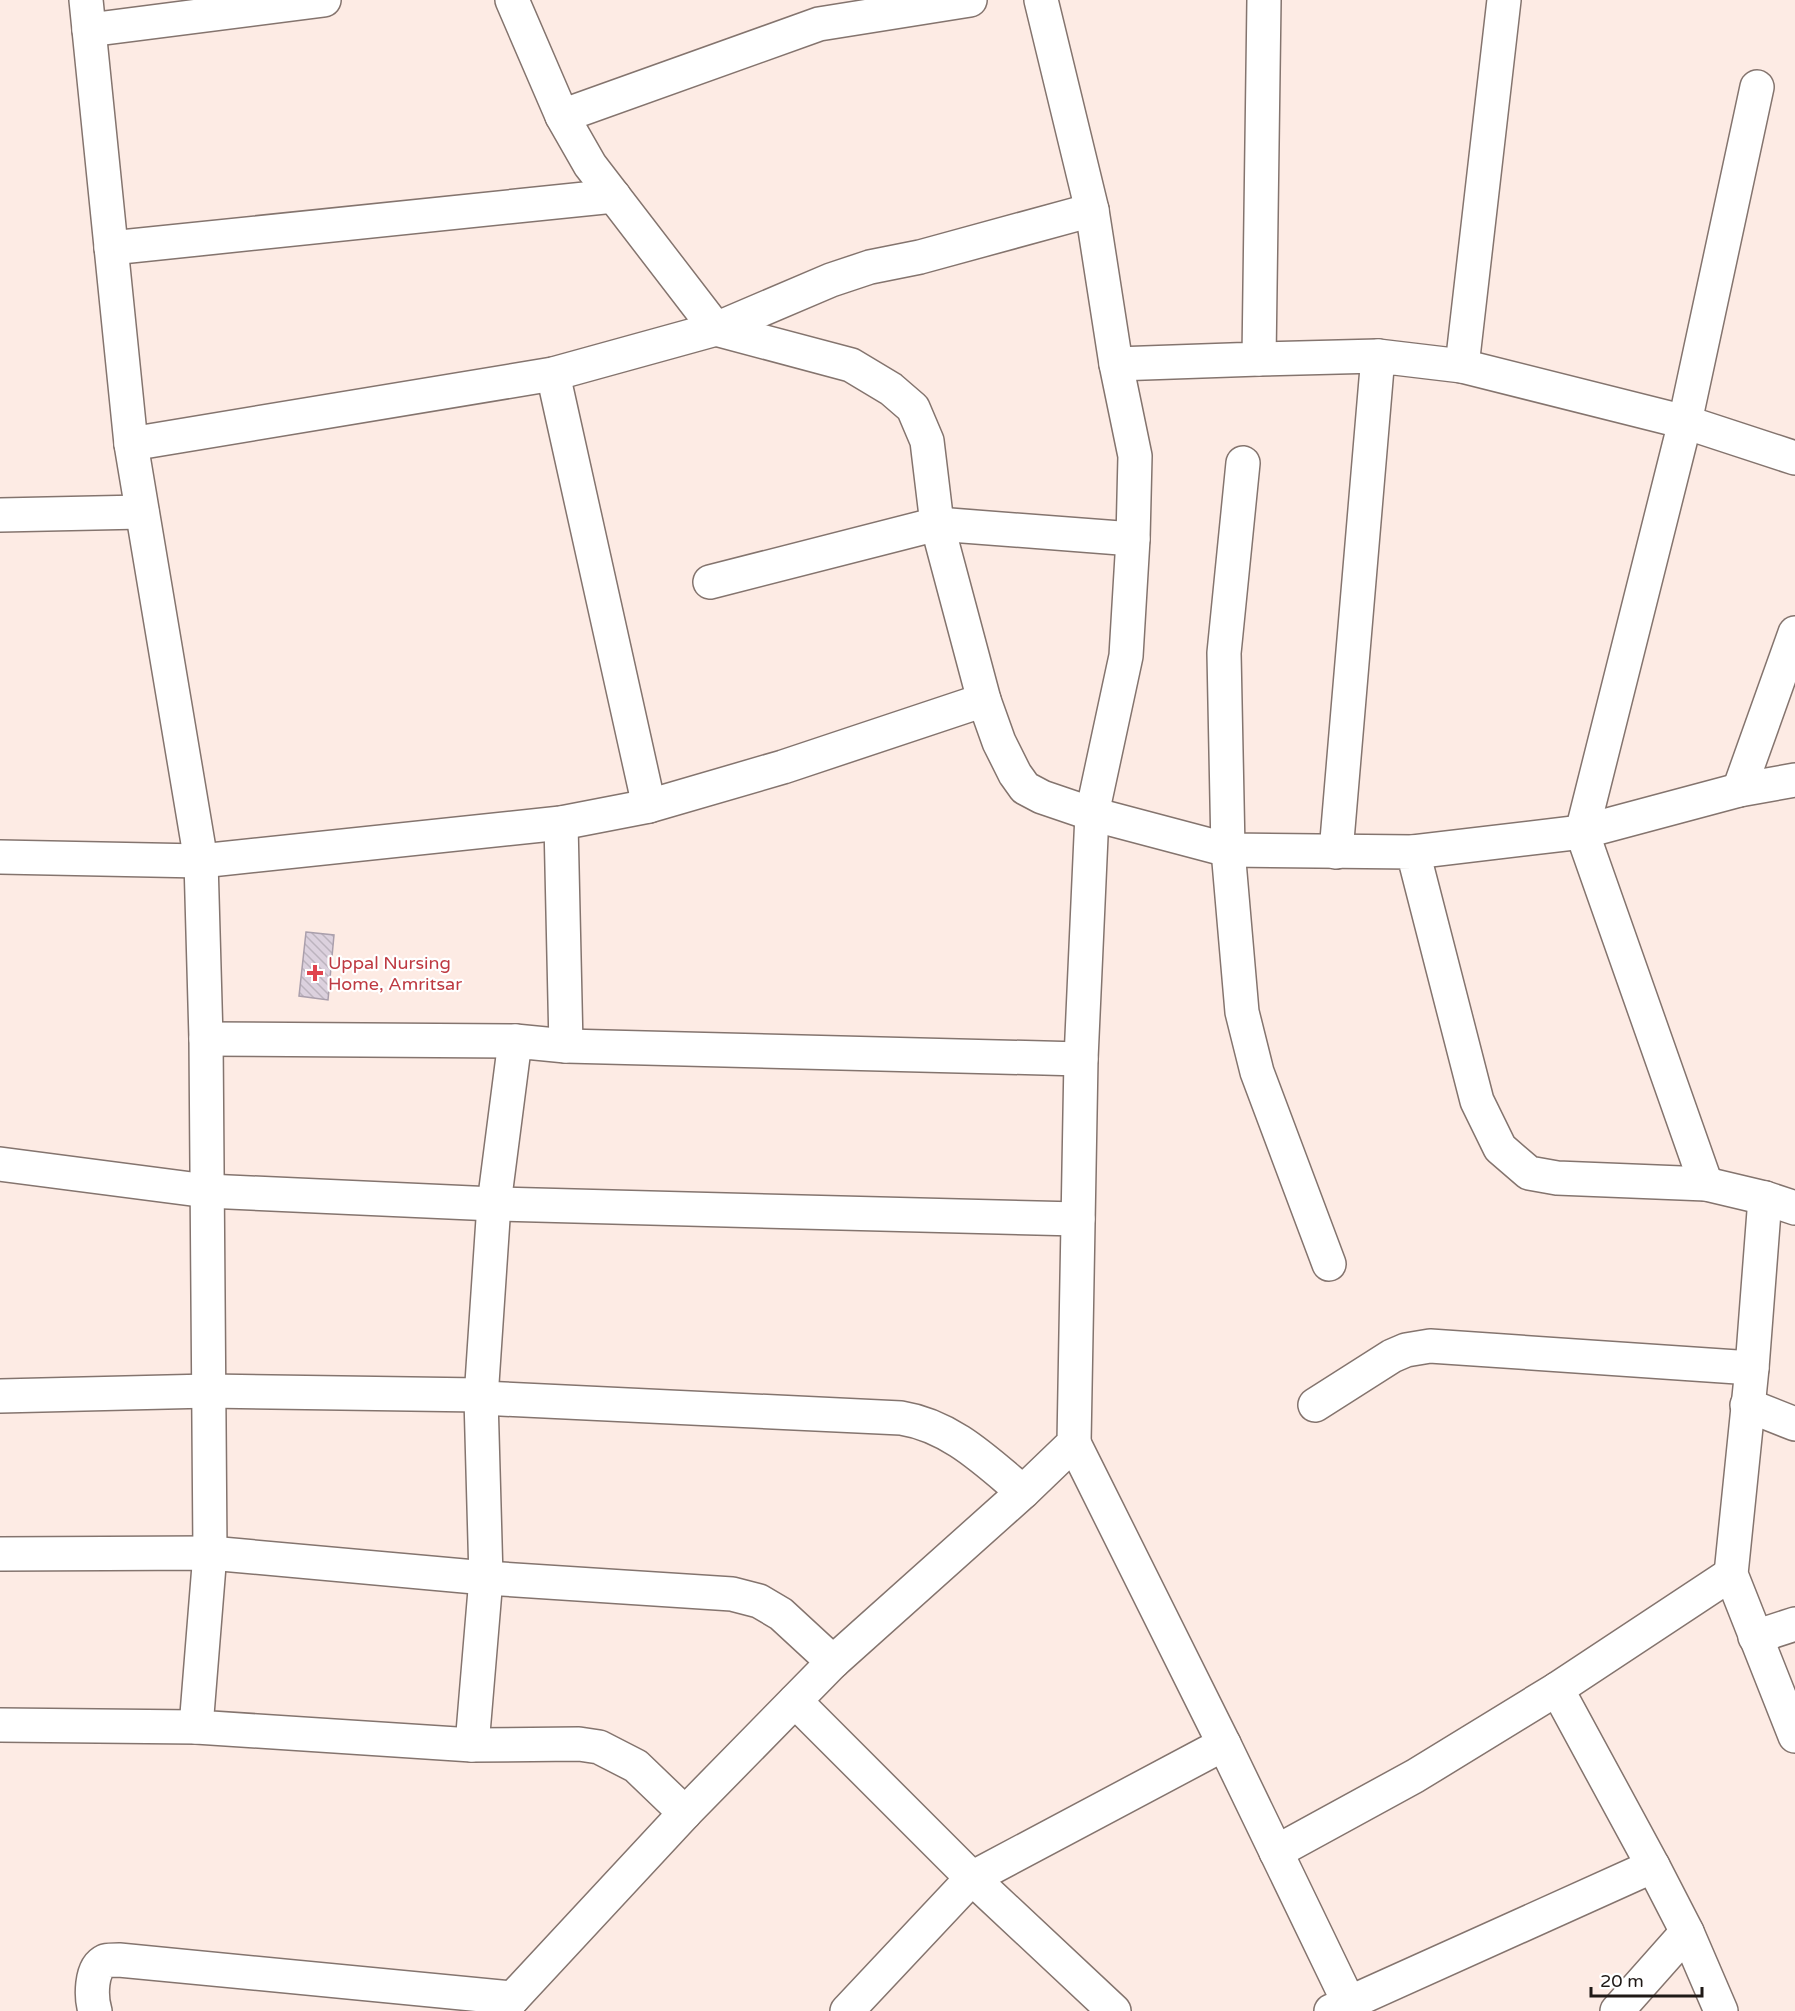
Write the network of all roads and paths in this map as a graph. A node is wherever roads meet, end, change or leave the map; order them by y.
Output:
1 (324, 0) edge
2 (512, 0) edge
3 (970, 0) edge
4 (1041, 0) edge
5 (1264, 0) edge
6 (1504, 0) edge
7 (87, 15) edge
8 (1757, 87) dead end
9 (562, 116) junction
10 (614, 196) junction
11 (1092, 210) junction
12 (111, 248) junction
13 (716, 329) junction
14 (1378, 356) junction
15 (1259, 358) junction
16 (1116, 364) junction
17 (1462, 366) junction
18 (553, 374) junction
19 (1685, 422) junction
20 (130, 444) junction
21 (1795, 458) edge
22 (1244, 463) dead end
23 (142, 512) junction
24 (0, 515) edge
25 (938, 524) junction
26 (1134, 539) junction
27 (710, 582) dead end
28 (1795, 633) edge
29 (984, 700) junction
30 (1795, 780) edge
31 (1739, 790) junction
32 (649, 806) junction
33 (1092, 814) junction
34 (561, 824) junction
35 (1582, 832) junction
36 (1227, 850) junction
37 (1336, 852) junction
38 (1413, 852) junction
39 (0, 857) edge
40 (201, 861) junction
41 (206, 1039) junction
42 (515, 1041) junction
43 (566, 1046) junction
44 (1081, 1059) junction
45 (0, 1164) edge
46 (1706, 1184) junction
47 (207, 1191) junction
48 (1765, 1198) junction
49 (494, 1204) junction
50 (1795, 1208) edge
51 (1078, 1220) junction
52 (1329, 1264) dead end
53 (1752, 1368) junction
54 (209, 1391) junction
55 (0, 1396) edge
56 (481, 1398) junction
57 (1315, 1405) dead end
58 (1748, 1405) junction
59 (1795, 1424) edge
60 (1074, 1443) junction
61 (1023, 1492) junction
62 (210, 1553) junction
63 (0, 1554) edge
64 (1731, 1574) junction
65 (486, 1578) junction
66 (1795, 1624) edge
67 (1755, 1637) junction
68 (833, 1662) junction
69 (1557, 1689) junction
70 (795, 1701) junction
71 (0, 1725) edge
72 (196, 1727) junction
73 (1795, 1737) edge
74 (1224, 1744) junction
75 (472, 1745) junction
76 (686, 1813) junction
77 (1276, 1852) junction
78 (1653, 1866) junction
79 (972, 1878) junction
80 (1687, 1932) junction
81 (507, 2004) edge
82 (1340, 2007) edge
83 (95, 2011) edge
84 (847, 2011) edge
85 (1114, 2011) edge
86 (1617, 2011) edge
87 (1721, 2011) edge

1 - 7 street
2 - 9 street
3 - 9 street
4 - 11 street
5 - 15 street
6 - 17 street
7 - 12 street
8 - 19 street
9 - 10 street
10 - 12 street
10 - 13 street
11 - 13 street
11 - 16 street
12 - 20 street
13 - 18 street
13 - 25 street
14 - 15 street
14 - 17 street
14 - 37 street
15 - 16 street
16 - 26 street
17 - 19 street
18 - 20 street
18 - 32 street
19 - 21 street
19 - 35 street
20 - 23 street
22 - 36 street
23 - 24 street
23 - 40 street
25 - 26 street
25 - 27 street
25 - 29 street
26 - 33 street
28 - 31 street
29 - 32 street
29 - 33 street
30 - 31 street
31 - 35 street
32 - 34 street
33 - 36 street
33 - 44 street
34 - 40 street
34 - 43 street
35 - 38 street
35 - 46 street
36 - 37 street
36 - 52 street
37 - 38 street
38 - 46 street
39 - 40 street
40 - 41 street
41 - 42 street
41 - 47 street
42 - 43 street
42 - 49 street
43 - 44 street
44 - 51 street
45 - 47 street
46 - 48 street
47 - 49 street
47 - 54 street
48 - 50 street
48 - 53 street
49 - 51 street
49 - 56 street
51 - 60 street
53 - 57 street
53 - 58 street
54 - 55 street
54 - 56 street
54 - 62 street
56 - 61 street
56 - 65 street
58 - 59 street
58 - 64 street
60 - 61 street
60 - 74 street
61 - 68 street
62 - 63 street
62 - 65 street
62 - 72 street
64 - 67 street
64 - 69 street
65 - 68 street
65 - 75 street
66 - 67 street
67 - 73 street
68 - 70 street
69 - 77 street
69 - 78 street
70 - 76 street
70 - 79 street
71 - 72 street
72 - 75 street
74 - 77 street
74 - 79 street
75 - 76 street
76 - 81 street
77 - 82 street
78 - 80 street
78 - 82 street
79 - 84 street
79 - 85 street
80 - 86 street
80 - 87 street
81 - 83 street

